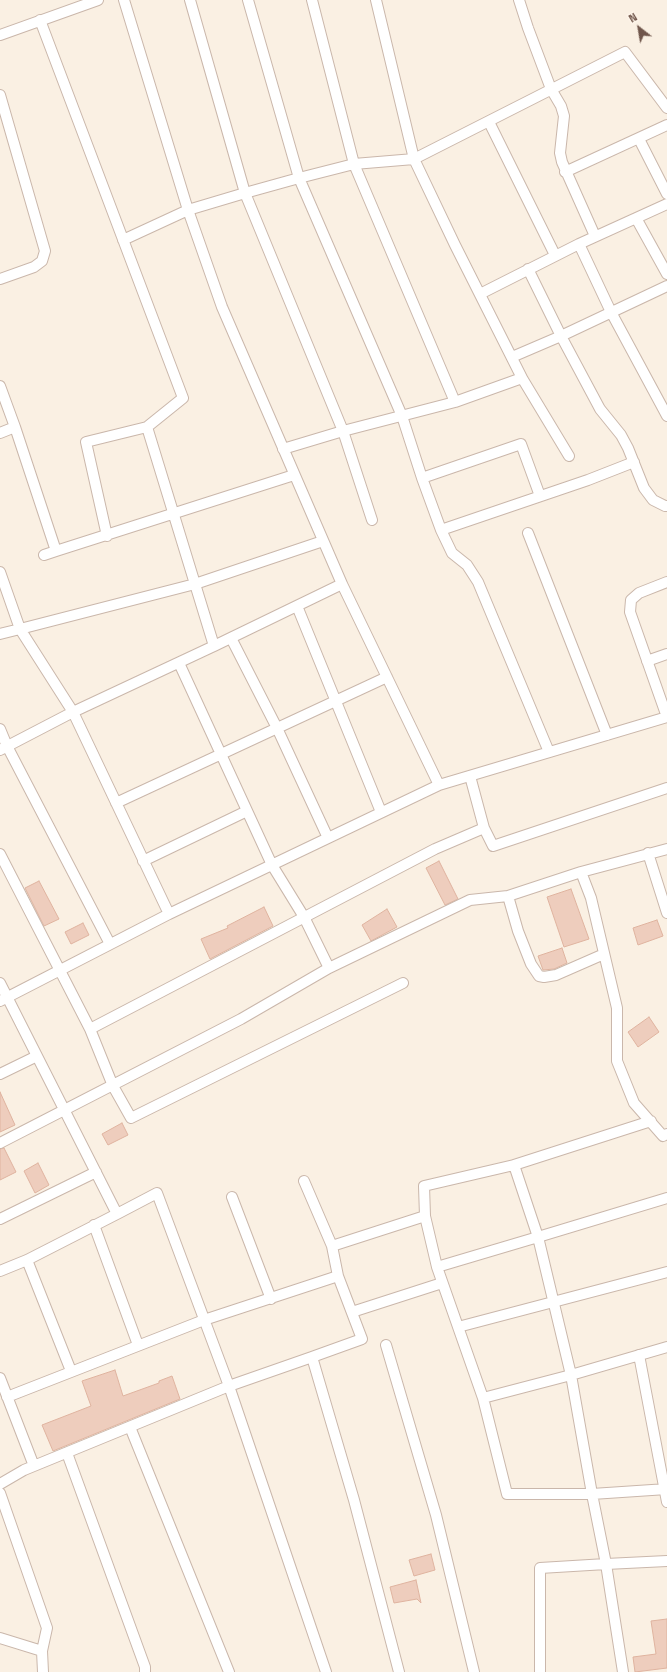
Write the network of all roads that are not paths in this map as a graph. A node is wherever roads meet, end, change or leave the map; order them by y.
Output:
1 (98, 0) edge
2 (124, 0) edge
3 (190, 0) edge
4 (248, 0) edge
5 (312, 0) edge
6 (376, 0) edge
7 (519, 0) edge
8 (40, 20) junction
9 (0, 35) edge
10 (551, 89) junction
11 (0, 95) edge
12 (667, 108) edge
13 (489, 122) junction
14 (667, 125) edge
15 (639, 139) junction
16 (414, 159) junction
17 (354, 164) junction
18 (565, 172) junction
19 (299, 178) junction
20 (244, 194) junction
21 (667, 194) edge
22 (667, 204) edge
23 (188, 210) junction
24 (636, 218) junction
25 (595, 236) junction
26 (123, 240) junction
27 (578, 244) junction
28 (555, 255) junction
29 (528, 269) junction
30 (667, 274) edge
31 (0, 279) edge
32 (667, 286) edge
33 (480, 294) junction
34 (611, 312) junction
35 (561, 336) junction
36 (512, 357) junction
37 (522, 378) junction
38 (0, 386) edge
39 (455, 402) junction
40 (402, 416) junction
41 (667, 416) edge
42 (15, 427) junction
43 (147, 427) junction
44 (343, 431) junction
45 (0, 433) edge
46 (284, 449) junction
47 (569, 456) dead end
48 (634, 462) junction
49 (294, 475) junction
50 (422, 478) junction
51 (540, 496) junction
52 (667, 506) edge
53 (173, 514) junction
54 (372, 520) dead end
55 (441, 530) junction
56 (528, 533) dead end
57 (107, 536) junction
58 (323, 541) junction
59 (56, 550) junction
60 (44, 555) dead end
61 (0, 572) edge
62 (667, 582) edge
63 (195, 584) junction
64 (342, 584) junction
65 (297, 606) junction
66 (20, 629) junction
67 (0, 634) edge
68 (231, 638) junction
69 (214, 646) junction
70 (667, 654) edge
71 (647, 661) junction
72 (179, 663) junction
73 (387, 677) junction
74 (336, 701) junction
75 (73, 712) junction
76 (667, 717) edge
77 (277, 728) junction
78 (0, 729) edge
79 (607, 735) junction
80 (4, 748) edge
81 (549, 752) junction
82 (221, 754) junction
83 (470, 776) junction
84 (439, 785) junction
85 (667, 788) edge
86 (116, 803) junction
87 (247, 811) junction
88 (381, 812) junction
89 (484, 828) junction
90 (328, 838) junction
91 (667, 849) edge
92 (648, 853) junction
93 (0, 854) edge
94 (143, 861) junction
95 (272, 865) junction
96 (581, 872) junction
97 (508, 896) junction
98 (667, 913) edge
99 (169, 914) junction
100 (304, 917) junction
101 (110, 944) junction
102 (604, 954) junction
103 (329, 968) junction
104 (59, 970) junction
105 (0, 983) edge
106 (403, 983) dead end
107 (4, 999) edge
108 (90, 1029) junction
109 (37, 1056) junction
110 (0, 1074) edge
111 (113, 1086) junction
112 (65, 1110) junction
113 (650, 1121) junction
114 (666, 1137) edge
115 (0, 1143) edge
116 (514, 1165) junction
117 (96, 1172) junction
118 (304, 1181) dead end
119 (232, 1197) dead end
120 (667, 1198) edge
121 (117, 1214) junction
122 (425, 1216) junction
123 (0, 1220) edge
124 (94, 1225) junction
125 (538, 1237) junction
126 (332, 1246) junction
127 (27, 1260) junction
128 (437, 1267) junction
129 (0, 1271) edge
130 (667, 1272) edge
131 (338, 1276) junction
132 (442, 1283) junction
133 (271, 1299) junction
134 (554, 1302) junction
135 (352, 1312) junction
136 (204, 1320) junction
137 (458, 1327) junction
138 (386, 1344) dead end
139 (138, 1345) junction
140 (667, 1347) edge
141 (639, 1355) junction
142 (312, 1357) junction
143 (71, 1371) junction
144 (570, 1375) junction
145 (0, 1378) edge
146 (229, 1386) junction
147 (7, 1397) junction
148 (483, 1398) junction
149 (130, 1427) junction
150 (66, 1453) junction
151 (34, 1466) junction
152 (0, 1484) edge
153 (666, 1490) edge
154 (0, 1494) edge
155 (592, 1494) junction
156 (667, 1502) edge
157 (667, 1561) edge
158 (606, 1564) junction
159 (0, 1638) edge
160 (42, 1651) junction
161 (43, 1672) edge
162 (145, 1672) edge
163 (229, 1672) edge
164 (326, 1672) edge
165 (399, 1672) edge
166 (474, 1672) edge
167 (540, 1672) edge
168 (623, 1672) edge

1 - 8 street
2 - 23 street
3 - 20 street
4 - 19 street
5 - 17 street
6 - 16 street
7 - 10 street
8 - 9 street
8 - 26 street
10 - 12 street
10 - 13 street
10 - 18 street
11 - 31 street
13 - 16 street
13 - 28 street
14 - 15 street
15 - 18 street
15 - 21 street
16 - 17 street
16 - 33 street
17 - 19 street
17 - 39 street
18 - 25 street
19 - 20 street
19 - 40 street
20 - 23 street
20 - 44 street
22 - 24 street
23 - 26 street
23 - 46 street
24 - 25 street
24 - 30 street
25 - 27 street
26 - 43 street
27 - 28 street
27 - 34 street
28 - 29 street
29 - 33 street
29 - 35 street
32 - 34 street
33 - 36 street
34 - 35 street
34 - 41 street
35 - 36 street
35 - 48 street
36 - 37 street
37 - 39 street
37 - 47 street
38 - 42 street
39 - 40 street
40 - 44 street
40 - 50 street
42 - 45 street
42 - 59 street
43 - 53 street
43 - 57 street
44 - 46 street
44 - 54 street
46 - 49 street
48 - 51 street
48 - 52 street
49 - 53 street
49 - 58 street
50 - 51 street
50 - 55 street
51 - 55 street
53 - 57 street
53 - 63 street
55 - 81 street
56 - 79 street
57 - 59 street
58 - 63 street
58 - 64 street
59 - 60 street
61 - 66 street
62 - 71 street
63 - 66 street
63 - 69 street
64 - 65 street
64 - 73 street
65 - 68 street
65 - 74 street
66 - 67 street
66 - 75 street
68 - 69 street
68 - 77 street
69 - 72 street
70 - 71 street
71 - 76 street
72 - 75 street
72 - 82 street
73 - 74 street
73 - 84 street
74 - 77 street
74 - 88 street
75 - 80 street
75 - 86 street
76 - 79 street
77 - 82 street
77 - 90 street
78 - 80 street
79 - 81 street
80 - 101 street
81 - 83 street
82 - 86 street
82 - 87 street
83 - 84 street
83 - 89 street
84 - 88 street
85 - 89 street
86 - 94 street
87 - 94 street
87 - 95 street
88 - 90 street
89 - 100 street
90 - 95 street
91 - 92 street
92 - 96 street
92 - 98 street
93 - 104 street
94 - 99 street
95 - 99 street
95 - 100 street
96 - 97 street
96 - 102 street
97 - 102 street
97 - 103 street
99 - 101 street
100 - 103 street
100 - 108 street
101 - 104 street
102 - 113 street
103 - 111 street
104 - 107 street
104 - 108 street
105 - 107 street
106 - 111 street
107 - 109 street
108 - 111 street
109 - 110 street
109 - 112 street
111 - 112 street
112 - 115 street
112 - 117 street
113 - 114 street
113 - 116 street
116 - 122 street
116 - 125 street
117 - 121 street
117 - 123 street
118 - 126 street
119 - 133 street
120 - 125 street
121 - 124 street
121 - 136 street
122 - 126 street
122 - 128 street
124 - 127 street
124 - 139 street
125 - 128 street
125 - 134 street
126 - 131 street
127 - 129 street
127 - 143 street
128 - 132 street
130 - 134 street
131 - 133 street
131 - 135 street
132 - 135 street
132 - 137 street
133 - 136 street
134 - 137 street
134 - 144 street
135 - 142 street
136 - 139 street
136 - 146 street
137 - 148 street
138 - 166 street
139 - 143 street
140 - 141 street
141 - 144 street
141 - 153 street
142 - 146 street
142 - 165 street
143 - 147 street
144 - 148 street
144 - 155 street
145 - 147 street
146 - 149 street
146 - 164 street
147 - 151 street
148 - 155 street
149 - 150 street
149 - 163 street
150 - 151 street
150 - 162 street
151 - 152 street
153 - 155 street
153 - 156 street
154 - 160 street
155 - 158 street
157 - 158 street
158 - 167 street
158 - 168 street
159 - 160 street
160 - 161 street

